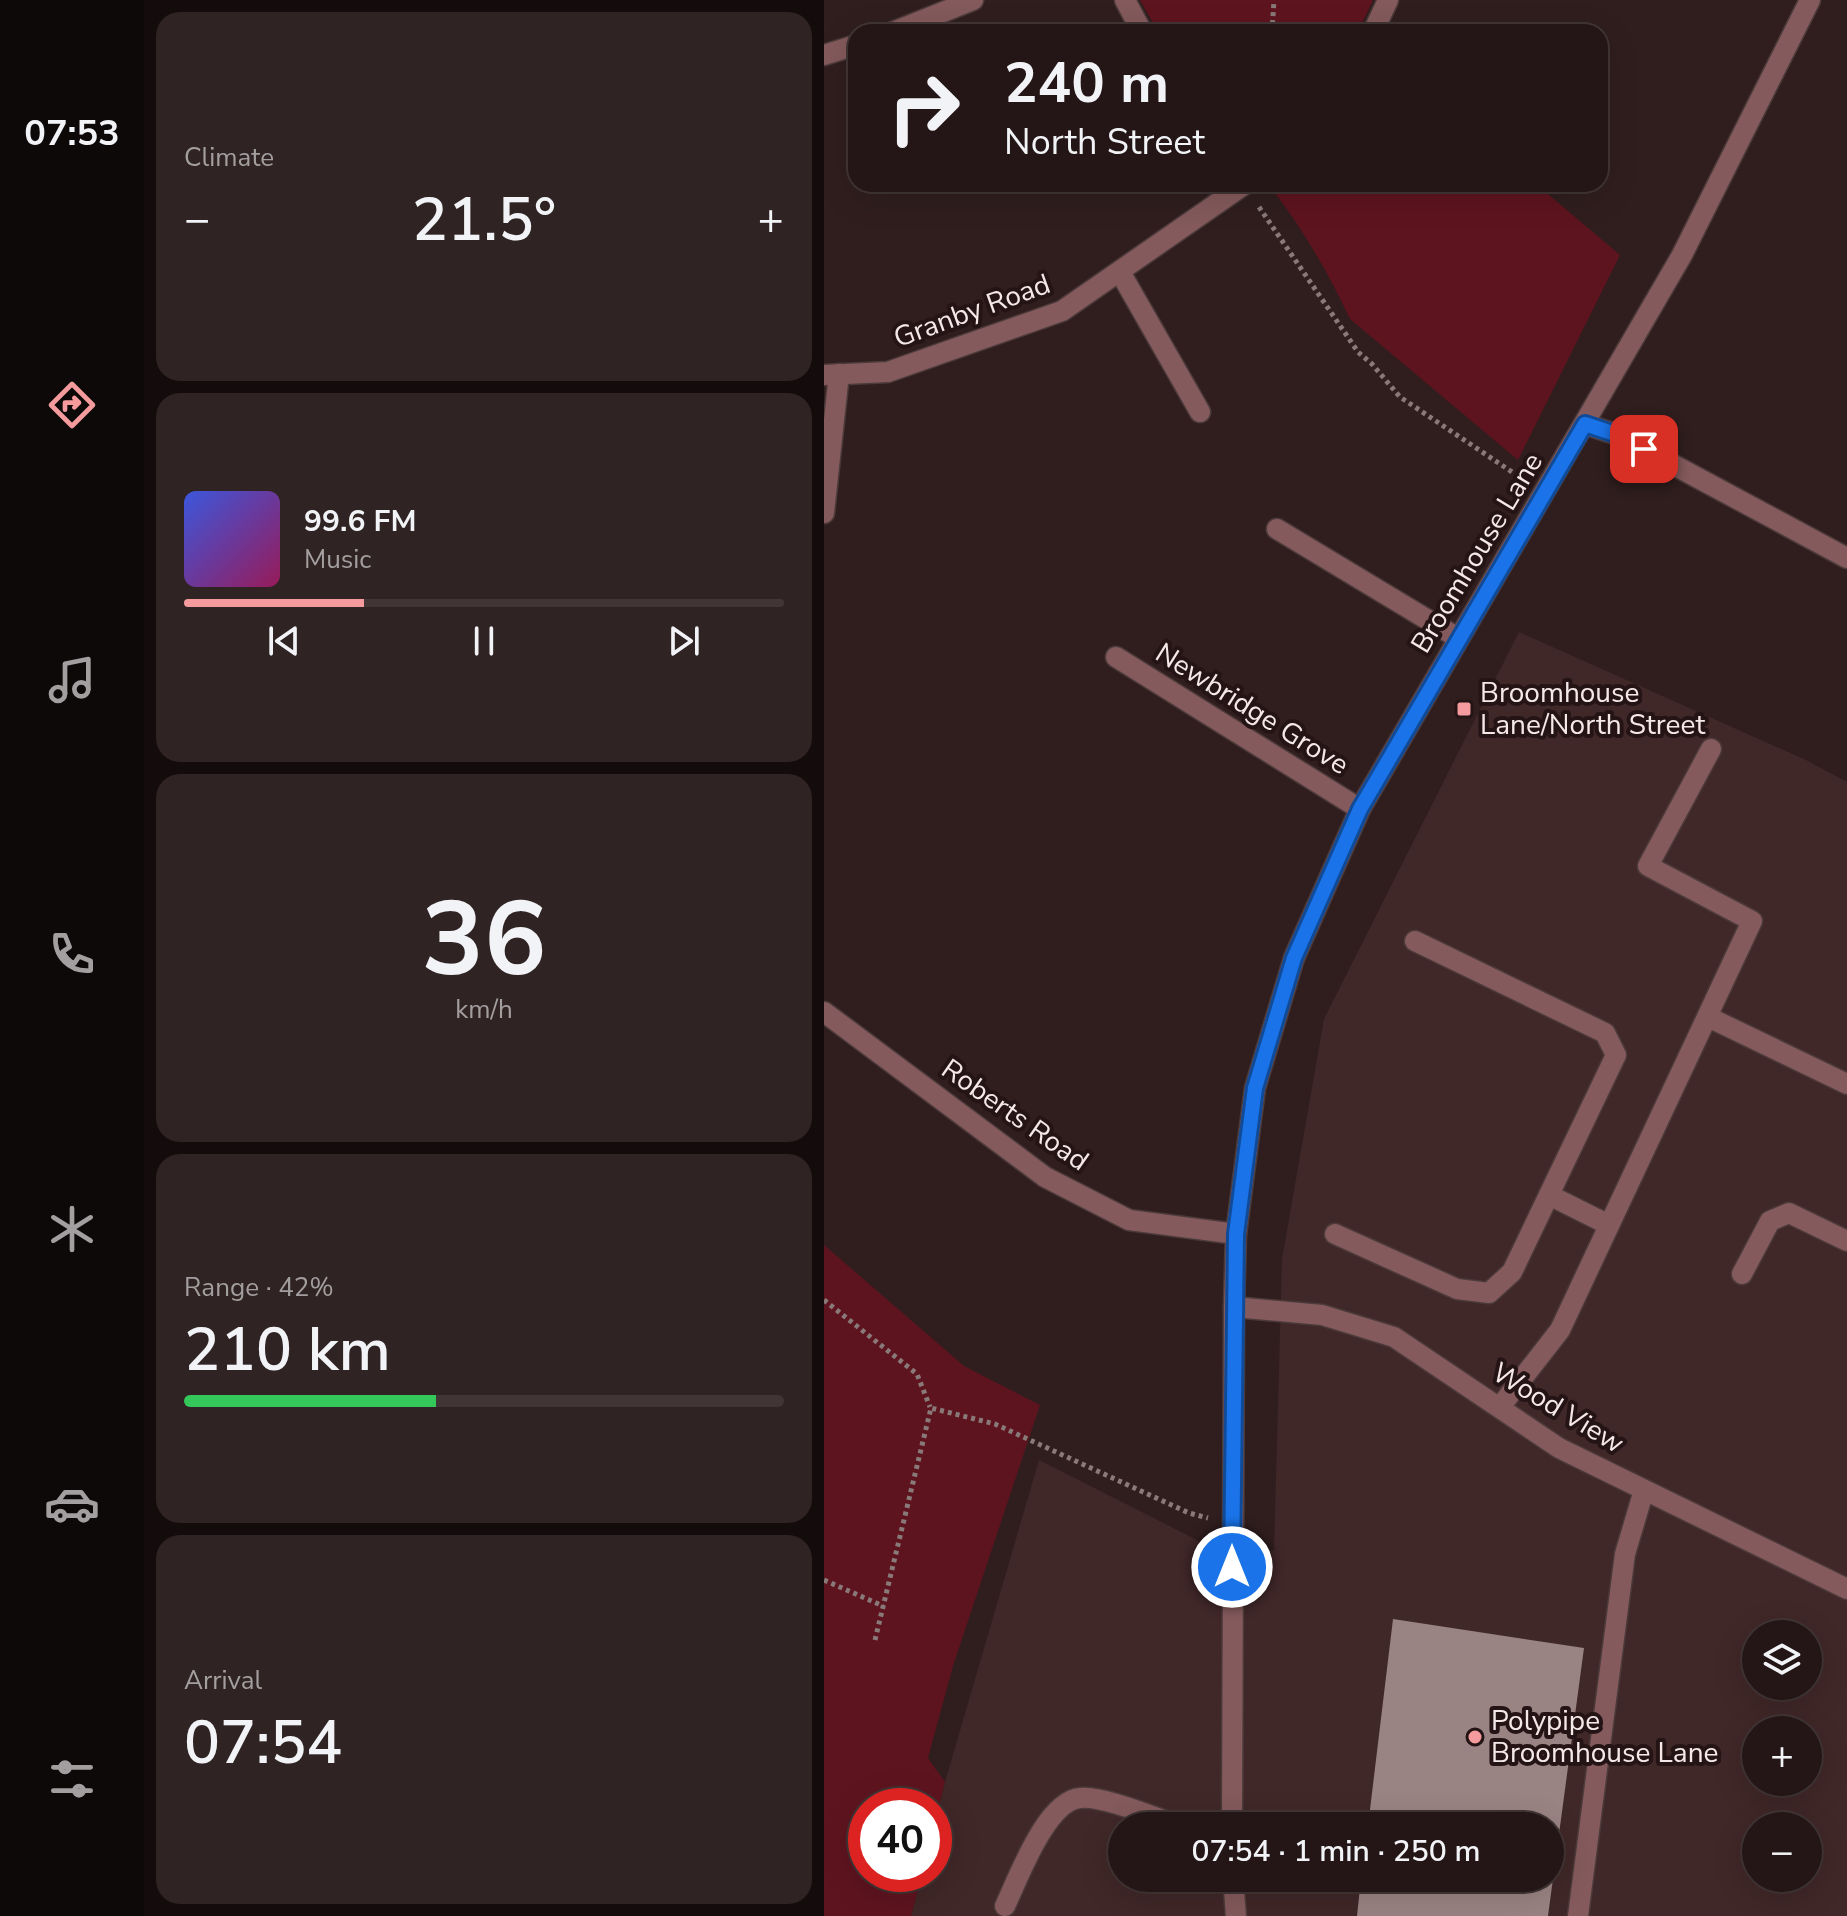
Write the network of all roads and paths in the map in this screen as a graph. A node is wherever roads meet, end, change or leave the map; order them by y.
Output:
1 (973, 0) edge
2 (1125, 0) edge
3 (1274, 0) edge
4 (1388, 0) edge
5 (1810, 0) edge
6 (913, 24) edge
7 (1138, 24) edge
8 (1272, 24) edge
9 (1377, 24) edge
10 (848, 48) edge
11 (824, 55) edge
12 (1233, 192) edge
13 (1249, 192) edge
14 (1120, 272) junction
15 (832, 374) edge
16 (1200, 412) dead end
17 (1585, 424) junction
18 (1545, 493) junction
19 (824, 513) edge
20 (1277, 529) dead end
21 (1847, 558) edge
22 (1458, 638) junction
23 (1116, 657) dead end
24 (1711, 749) dead end
25 (1360, 809) junction
26 (1415, 941) dead end
27 (824, 1012) edge
28 (1708, 1017) junction
29 (1847, 1084) edge
30 (1549, 1195) junction
31 (1609, 1225) junction
32 (1236, 1234) junction
33 (1335, 1234) dead end
34 (1847, 1241) edge
35 (1742, 1274) dead end
36 (824, 1300) edge
37 (1234, 1307) junction
38 (1500, 1407) junction
39 (931, 1408) junction
40 (1644, 1490) junction
41 (1232, 1523) junction
42 (824, 1580) edge
43 (1847, 1589) edge
44 (883, 1606) junction
45 (875, 1640) dead end
46 (1136, 1812) edge
47 (1232, 1812) edge
48 (1234, 1892) edge
49 (1005, 1906) dead end
50 (1236, 1916) edge
51 (1578, 1916) edge

1 - 6 street
2 - 7 street
3 - 8 path
4 - 9 street
5 - 17 street, Broomhouse Lane
10 - 11 street
12 - 14 street, Granby Road
13 - 18 path
14 - 15 street, Granby Road
14 - 16 street
15 - 19 street
17 - 18 street, Broomhouse Lane
17 - 21 street
18 - 22 street, Broomhouse Lane
20 - 22 street
22 - 25 street, Broomhouse Lane
23 - 25 street, Newbridge Grove
24 - 28 street
25 - 32 street, Broomhouse Lane
26 - 30 street
27 - 32 street, Roberts Road
28 - 29 street
28 - 31 street
30 - 31 street
30 - 33 street
31 - 38 street
32 - 37 street, Broomhouse Lane
34 - 35 street
36 - 39 path
37 - 38 street, Wood View
37 - 41 street, Broomhouse Lane
38 - 40 street, Wood View
39 - 41 path
39 - 44 path
40 - 43 street, Wood View
40 - 51 street
41 - 47 street, Broomhouse Lane
42 - 44 path
44 - 45 path
46 - 49 street
48 - 50 street

